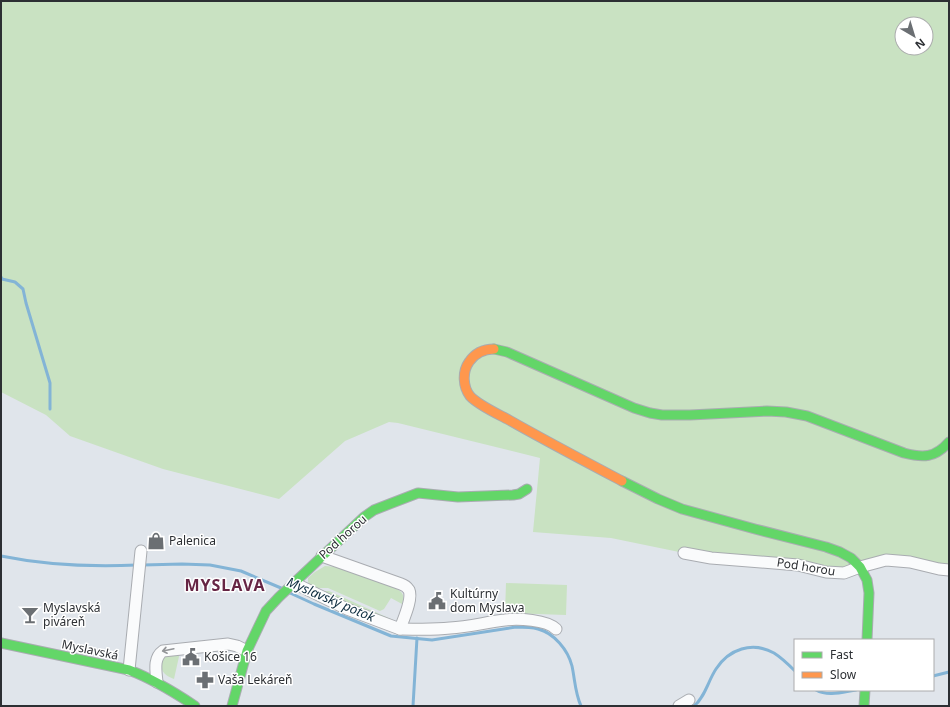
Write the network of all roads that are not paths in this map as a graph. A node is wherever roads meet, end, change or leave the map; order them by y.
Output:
1 (949, 442) edge
2 (527, 488) dead end
3 (141, 551) dead end
4 (684, 553) dead end
5 (322, 556) junction
6 (860, 567) junction
7 (949, 570) edge
8 (292, 585) junction
9 (400, 629) junction
10 (556, 629) dead end
11 (867, 639) edge
12 (1, 643) edge
13 (248, 651) junction
14 (129, 670) junction
15 (157, 682) junction
16 (171, 690) junction
17 (865, 691) edge
18 (689, 700) dead end
19 (183, 706) edge
20 (195, 706) edge
21 (232, 706) edge
22 (679, 706) edge
23 (864, 706) edge

1 - 6 street
2 - 5 street, Pod horou
3 - 14 street
4 - 6 street, Pod horou
5 - 8 street, Pod horou
5 - 9 street
6 - 7 street, Pod horou
6 - 11 street
8 - 9 street
8 - 13 street, Pod horou
9 - 10 street
12 - 14 street, Myslavská
13 -> 15 street
13 - 21 street, Pod horou
14 - 15 street, Myslavská
15 - 16 street, Myslavská
16 - 19 street, Myslavská
16 - 20 street, Myslavská
17 - 23 street
18 - 22 street

